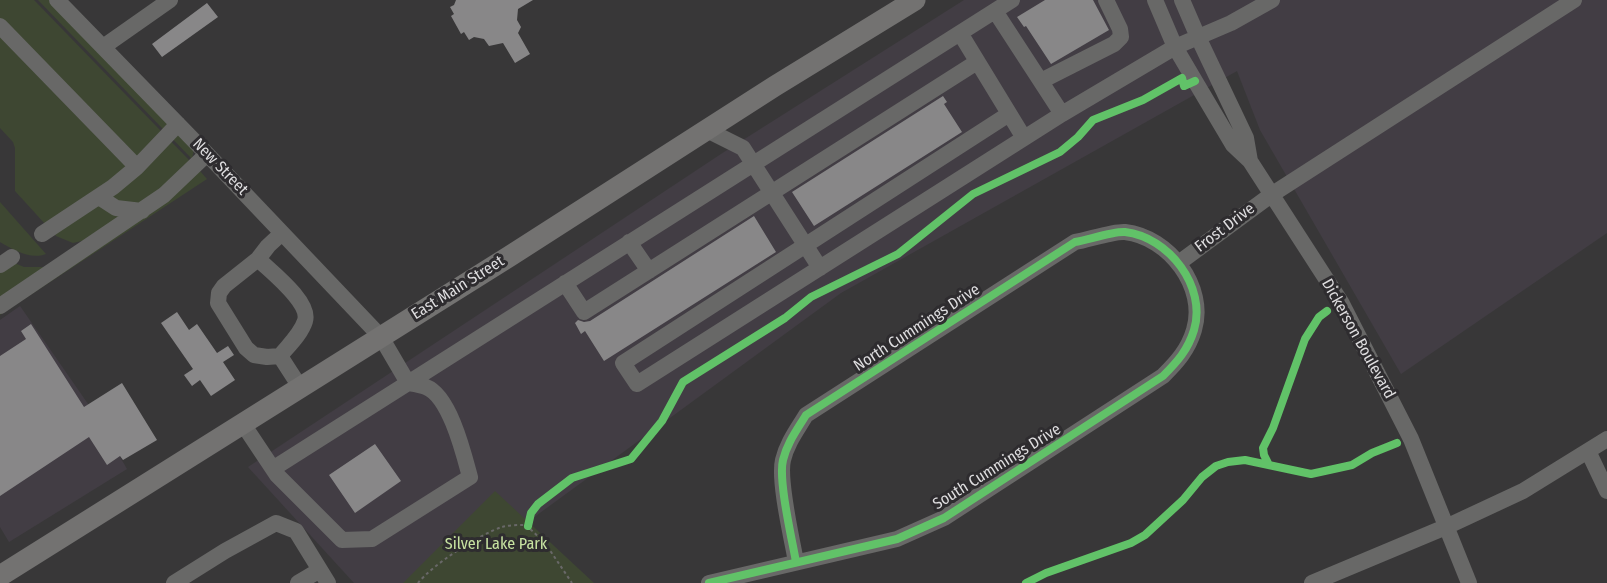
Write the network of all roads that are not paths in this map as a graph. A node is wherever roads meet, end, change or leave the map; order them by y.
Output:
1 (57, 0) edge
2 (170, 0) edge
3 (915, 0) edge
4 (1012, 0) edge
5 (1106, 0) edge
6 (1155, 0) edge
7 (1182, 0) edge
8 (1272, 0) edge
9 (1570, 1) edge
10 (1254, 5) edge
11 (995, 11) junction
12 (0, 26) edge
13 (960, 33) junction
14 (1198, 37) junction
15 (103, 47) junction
16 (1175, 47) junction
17 (977, 62) junction
18 (1041, 81) junction
19 (1009, 114) junction
20 (1062, 114) junction
21 (178, 124) junction
22 (707, 130) junction
23 (1024, 138) junction
24 (207, 154) junction
25 (1250, 161) junction
26 (754, 164) junction
27 (137, 167) junction
28 (772, 193) junction
29 (1270, 195) junction
30 (99, 197) junction
31 (142, 211) junction
32 (282, 233) junction
33 (42, 234) dead end
34 (629, 243) junction
35 (805, 246) junction
36 (258, 259) junction
37 (1180, 262) junction
38 (820, 268) junction
39 (649, 271) junction
40 (566, 283) junction
41 (0, 306) edge
42 (381, 337) junction
43 (280, 356) junction
44 (408, 383) junction
45 (300, 387) junction
46 (243, 424) junction
47 (1607, 439) edge
48 (1588, 452) junction
49 (274, 468) junction
50 (1607, 491) edge
51 (1448, 526) junction
52 (796, 562) junction
53 (2, 572) edge
54 (324, 577) edge
55 (174, 583) edge
56 (298, 583) edge
57 (709, 583) edge
58 (1312, 583) edge
59 (1469, 583) edge

1 - 15 street, New Street
2 - 15 street
3 - 22 main road, East Main Street
4 - 11 street
5 - 18 street
6 - 16 street, Dickerson Boulevard
7 - 14 street, Dickerson Boulevard
8 - 10 street
9 - 29 street, Frost Drive
10 - 14 street
11 - 13 street
11 - 18 street
12 - 27 street
13 - 17 street
13 - 26 street
14 - 16 street
14 - 25 street, Dickerson Boulevard
15 - 21 street, New Street
16 - 20 street
16 - 25 street, Dickerson Boulevard
17 - 19 street
17 - 28 street
18 - 20 street
19 - 23 street
19 - 35 street
20 - 23 street
21 - 24 street, New Street
21 - 27 street
22 - 26 street
22 - 42 main road, East Main Street
23 - 38 street
24 - 31 street
24 - 32 street, New Street
25 - 29 street, Dickerson Boulevard
26 - 28 street
26 - 34 street
27 - 30 street
28 - 35 street
28 - 39 street
29 - 37 street, Frost Drive
29 - 51 street, Dickerson Boulevard
30 - 31 street
30 - 33 street
31 - 41 street
32 - 36 street
32 - 42 street, New Street
34 - 39 street
34 - 40 street
35 - 38 street
35 - 38 street
36 - 43 street
36 - 43 street
37 - 52 street, South Cummings Drive
37 - 52 street, North Cummings Drive
39 - 40 street
40 - 44 street
42 - 44 street, New Street
42 - 45 main road, East Main Street
43 - 45 street
44 - 49 street
44 - 49 street
45 - 46 main road, East Main Street
46 - 49 street
46 - 53 main road, East Main Street
47 - 48 street
48 - 50 street
48 - 51 street
51 - 58 street
51 - 59 street, Dickerson Boulevard
52 - 57 street, South Cummings Drive
54 - 55 street
54 - 56 street

